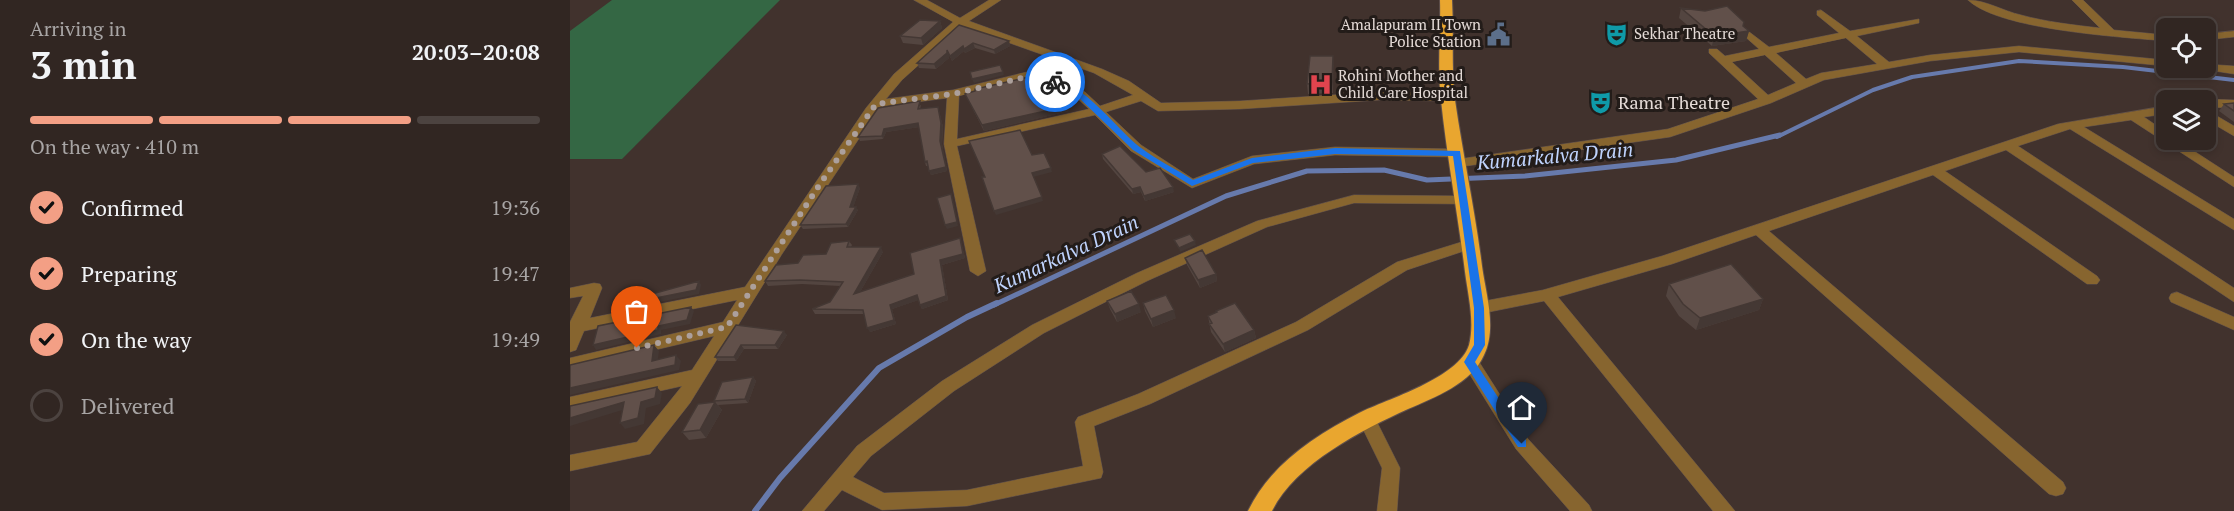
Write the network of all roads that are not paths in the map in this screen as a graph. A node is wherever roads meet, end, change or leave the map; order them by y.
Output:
1 (919, 0) edge
2 (996, 0) edge
3 (1446, 0) edge
4 (1973, 0) edge
5 (2077, 0) edge
6 (1821, 13) dead end
7 (1915, 21) dead end
8 (960, 22) junction
9 (2111, 33) junction
10 (1748, 34) edge
11 (1847, 34) junction
12 (2234, 34) edge
13 (2216, 36) edge
14 (2156, 37) edge
15 (1713, 51) dead end
16 (1767, 51) junction
17 (1723, 60) junction
18 (2156, 62) edge
19 (1886, 65) junction
20 (2216, 68) edge
21 (2234, 70) edge
22 (1804, 84) junction
23 (953, 94) junction
24 (1141, 97) junction
25 (1448, 97) junction
26 (1767, 100) junction
27 (2216, 103) edge
28 (876, 104) junction
29 (2234, 104) edge
30 (1097, 111) junction
31 (2156, 112) edge
32 (2134, 116) junction
33 (2216, 120) edge
34 (2072, 125) junction
35 (2156, 131) edge
36 (2234, 132) edge
37 (950, 144) junction
38 (2007, 145) junction
39 (2184, 150) edge
40 (1935, 170) junction
41 (1461, 174) junction
42 (2234, 183) edge
43 (2234, 225) edge
44 (1759, 230) junction
45 (1471, 244) junction
46 (978, 271) dead end
47 (2092, 280) dead end
48 (750, 292) junction
49 (570, 293) edge
50 (1548, 295) junction
51 (2234, 296) edge
52 (2177, 298) dead end
53 (1479, 308) junction
54 (2234, 324) edge
55 (574, 327) edge
56 (727, 327) junction
57 (570, 346) edge
58 (1470, 362) junction
59 (570, 364) edge
60 (697, 376) junction
61 (570, 404) edge
62 (1367, 419) junction
63 (570, 463) edge
64 (840, 479) junction
65 (2056, 488) dead end
66 (812, 511) edge
67 (1260, 511) edge
68 (1387, 511) edge
69 (1581, 511) edge
70 (1725, 511) edge

1 - 8 street
2 - 8 street
3 - 25 highway
4 - 9 street
5 - 9 street
6 - 11 street
7 - 11 street
8 - 24 street
8 - 28 street
9 - 14 street
10 - 16 street
11 - 16 street
11 - 19 street
12 - 13 street
15 - 17 street
16 - 17 street
16 - 22 street
17 - 26 street
18 - 19 street
19 - 22 street
20 - 21 street
22 - 26 street
23 - 28 street
23 - 30 street
23 - 37 street
24 - 25 street
24 - 30 street
25 - 41 highway
26 - 41 street
27 - 29 street
28 - 48 street
30 - 37 street
30 - 41 street
31 - 32 street
32 - 34 street
32 - 35 street
33 - 36 street
34 - 38 street
34 - 43 street
37 - 46 street
38 - 40 street
38 - 51 street
39 - 42 street
40 - 44 street
40 - 47 street
41 - 45 highway
41 - 64 street
44 - 50 street
44 - 65 street
45 - 53 highway
45 - 64 street
48 - 55 street
48 - 56 street
49 - 55 street
50 - 53 street
50 - 70 street
52 - 54 street
53 - 58 highway
55 - 57 street
56 - 59 street
56 - 60 street
58 - 62 highway
58 - 69 street
60 - 61 street
60 - 63 street
62 - 67 highway
62 - 68 street
64 - 66 street

